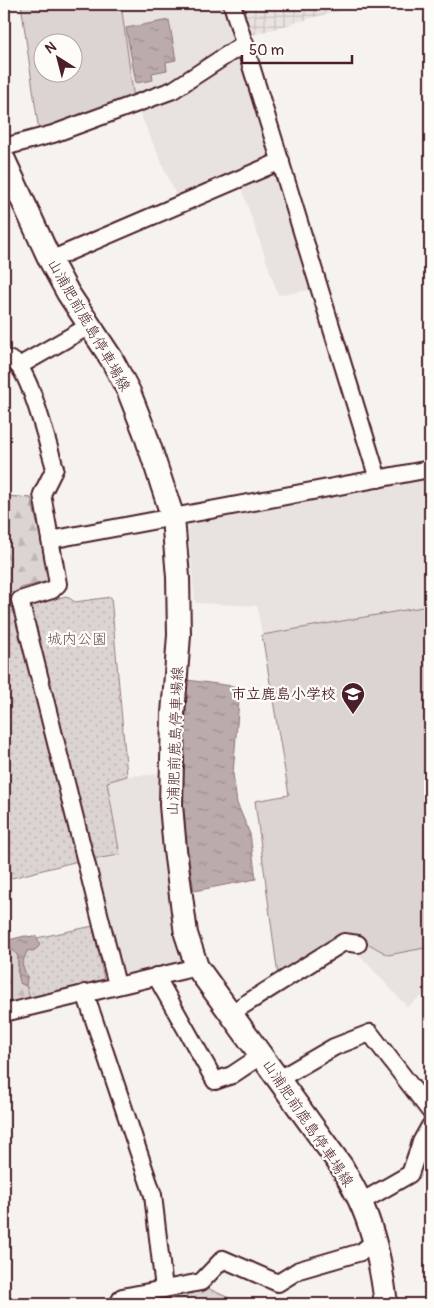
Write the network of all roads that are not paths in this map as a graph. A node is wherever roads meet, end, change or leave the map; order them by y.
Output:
1 (232, 4) edge
2 (245, 43) junction
3 (4, 147) edge
4 (4, 160) edge
5 (281, 161) junction
6 (50, 260) junction
7 (89, 326) junction
8 (4, 358) edge
9 (19, 366) junction
10 (430, 469) edge
11 (378, 479) junction
12 (173, 518) junction
13 (50, 540) junction
14 (358, 944) dead end
15 (197, 967) junction
16 (156, 976) junction
17 (117, 985) junction
18 (85, 993) junction
19 (4, 1013) edge
20 (231, 1013) junction
21 (262, 1055) junction
22 (279, 1079) junction
23 (430, 1111) edge
24 (430, 1126) edge
25 (361, 1202) junction
26 (374, 1242) junction
27 (164, 1289) junction
28 (118, 1304) edge
29 (386, 1304) edge

1 - 2 street
2 - 3 street
2 - 5 street
4 - 6 main road, 山浦肥前鹿島停車場線
5 - 6 street
5 - 11 street
6 - 7 main road, 山浦肥前鹿島停車場線
7 - 9 street
7 - 12 main road, 山浦肥前鹿島停車場線
8 - 9 street
9 - 13 street
10 - 11 street
11 - 12 street
12 - 13 street
12 - 15 main road, 山浦肥前鹿島停車場線
13 - 17 street
14 - 20 street
15 - 16 street
15 - 20 main road, 山浦肥前鹿島停車場線
16 - 17 street
16 - 21 street
17 - 18 street
18 - 19 street
18 - 27 street
20 - 21 main road, 山浦肥前鹿島停車場線
21 - 22 main road, 山浦肥前鹿島停車場線
22 - 23 street
22 - 25 main road, 山浦肥前鹿島停車場線
24 - 25 street
25 - 26 main road, 山浦肥前鹿島停車場線
26 - 27 street
26 - 29 main road, 山浦肥前鹿島停車場線
27 - 28 street

